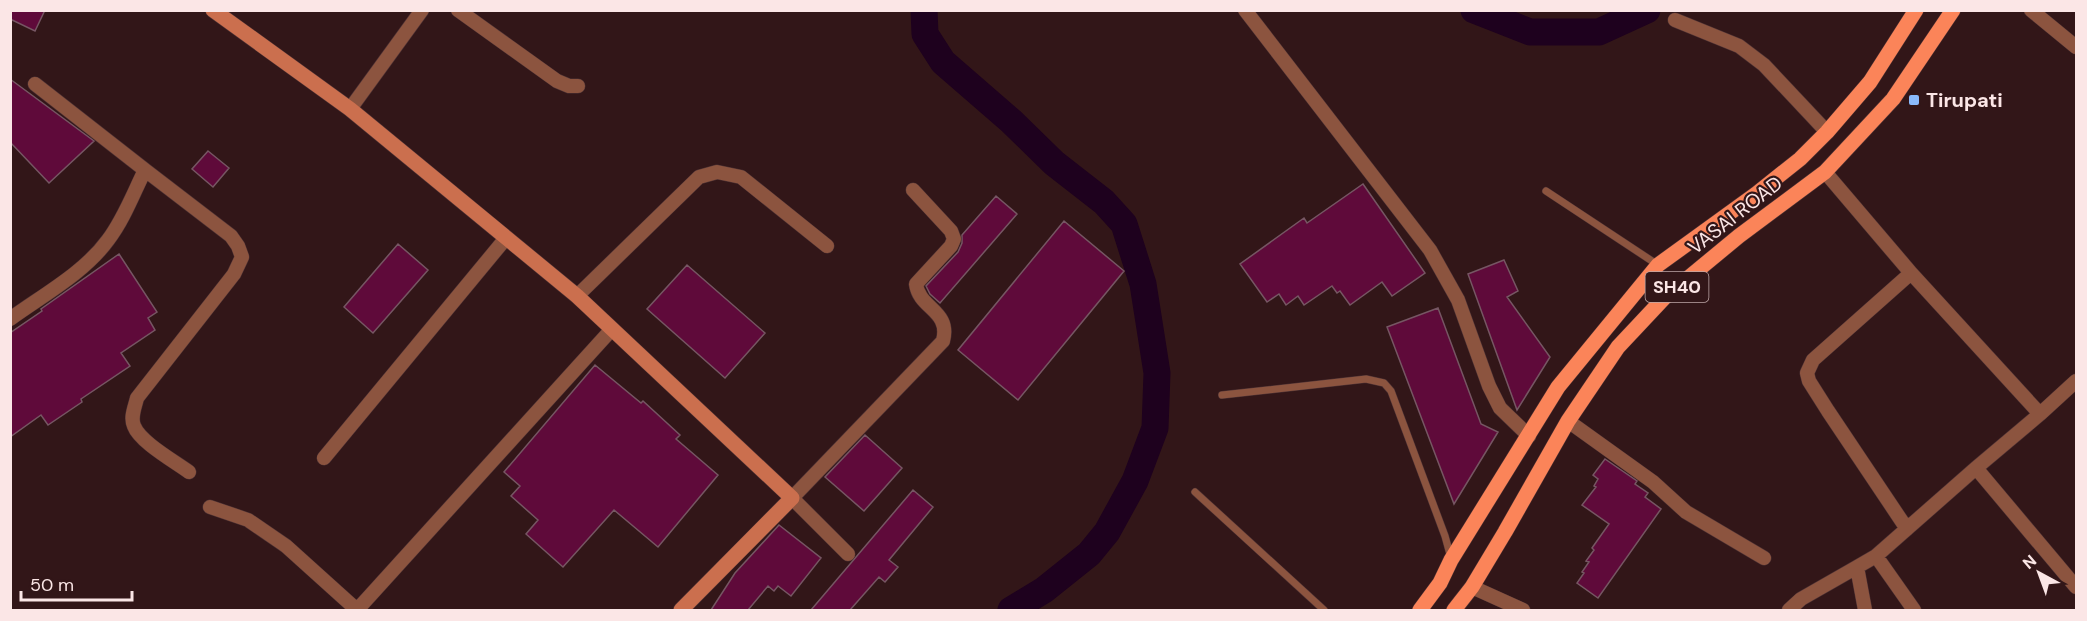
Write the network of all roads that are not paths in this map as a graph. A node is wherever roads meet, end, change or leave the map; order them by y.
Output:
1 (213, 10) edge
2 (422, 10) edge
3 (458, 10) edge
4 (1245, 10) edge
5 (1916, 10) edge
6 (1953, 10) edge
7 (2031, 10) edge
8 (1676, 20) dead end
9 (2076, 47) edge
10 (35, 84) dead end
11 (578, 86) dead end
12 (350, 109) junction
13 (1827, 132) junction
14 (146, 170) junction
15 (1825, 172) junction
16 (913, 190) dead end
17 (1546, 191) dead end
18 (506, 238) junction
19 (827, 246) dead end
20 (1658, 265) junction
21 (1911, 273) junction
22 (577, 296) junction
23 (10, 319) edge
24 (612, 329) junction
25 (2076, 381) edge
26 (1222, 395) dead end
27 (2040, 414) junction
28 (1568, 421) junction
29 (1529, 436) junction
30 (324, 458) dead end
31 (1976, 468) junction
32 (189, 472) dead end
33 (1195, 492) dead end
34 (792, 498) junction
35 (210, 507) dead end
36 (1907, 529) junction
37 (848, 554) dead end
38 (1876, 556) junction
39 (1764, 558) dead end
40 (1451, 560) junction
41 (1857, 567) junction
42 (1472, 587) junction
43 (2076, 587) edge
44 (357, 610) edge
45 (681, 610) edge
46 (1324, 610) edge
47 (1420, 610) edge
48 (1454, 610) edge
49 (1523, 610) edge
50 (1789, 610) edge
51 (1865, 610) edge
52 (1914, 610) edge

1 - 12 street
2 - 12 street
3 - 11 street
4 - 29 street
5 - 13 main road, VASAI ROAD / SH40
6 - 15 main road, VASAI ROAD / SH40
7 - 9 street
8 - 13 street
10 - 14 street
12 - 18 street
13 - 20 main road, VASAI ROAD / SH40
14 - 23 street
14 - 32 street
15 - 21 street
15 - 28 main road, VASAI ROAD / SH40
16 - 34 street
17 - 20 lane
18 - 22 street
18 - 30 street
19 - 22 street
20 - 29 main road, VASAI ROAD / SH40
21 - 27 street
21 - 36 street
22 - 24 street
24 - 34 street
24 - 44 street
25 - 27 street
26 - 40 lane
27 - 31 street
28 - 39 street
28 - 42 main road, VASAI ROAD / SH40
29 - 40 main road, VASAI ROAD / SH40
31 - 36 street
31 - 43 street
33 - 46 lane
34 - 37 street
34 - 45 street
35 - 44 street
36 - 38 street
38 - 41 street
38 - 52 street
40 - 47 main road, VASAI ROAD / SH40
41 - 50 street
41 - 51 street
42 - 48 main road, VASAI ROAD / SH40
42 - 49 street

